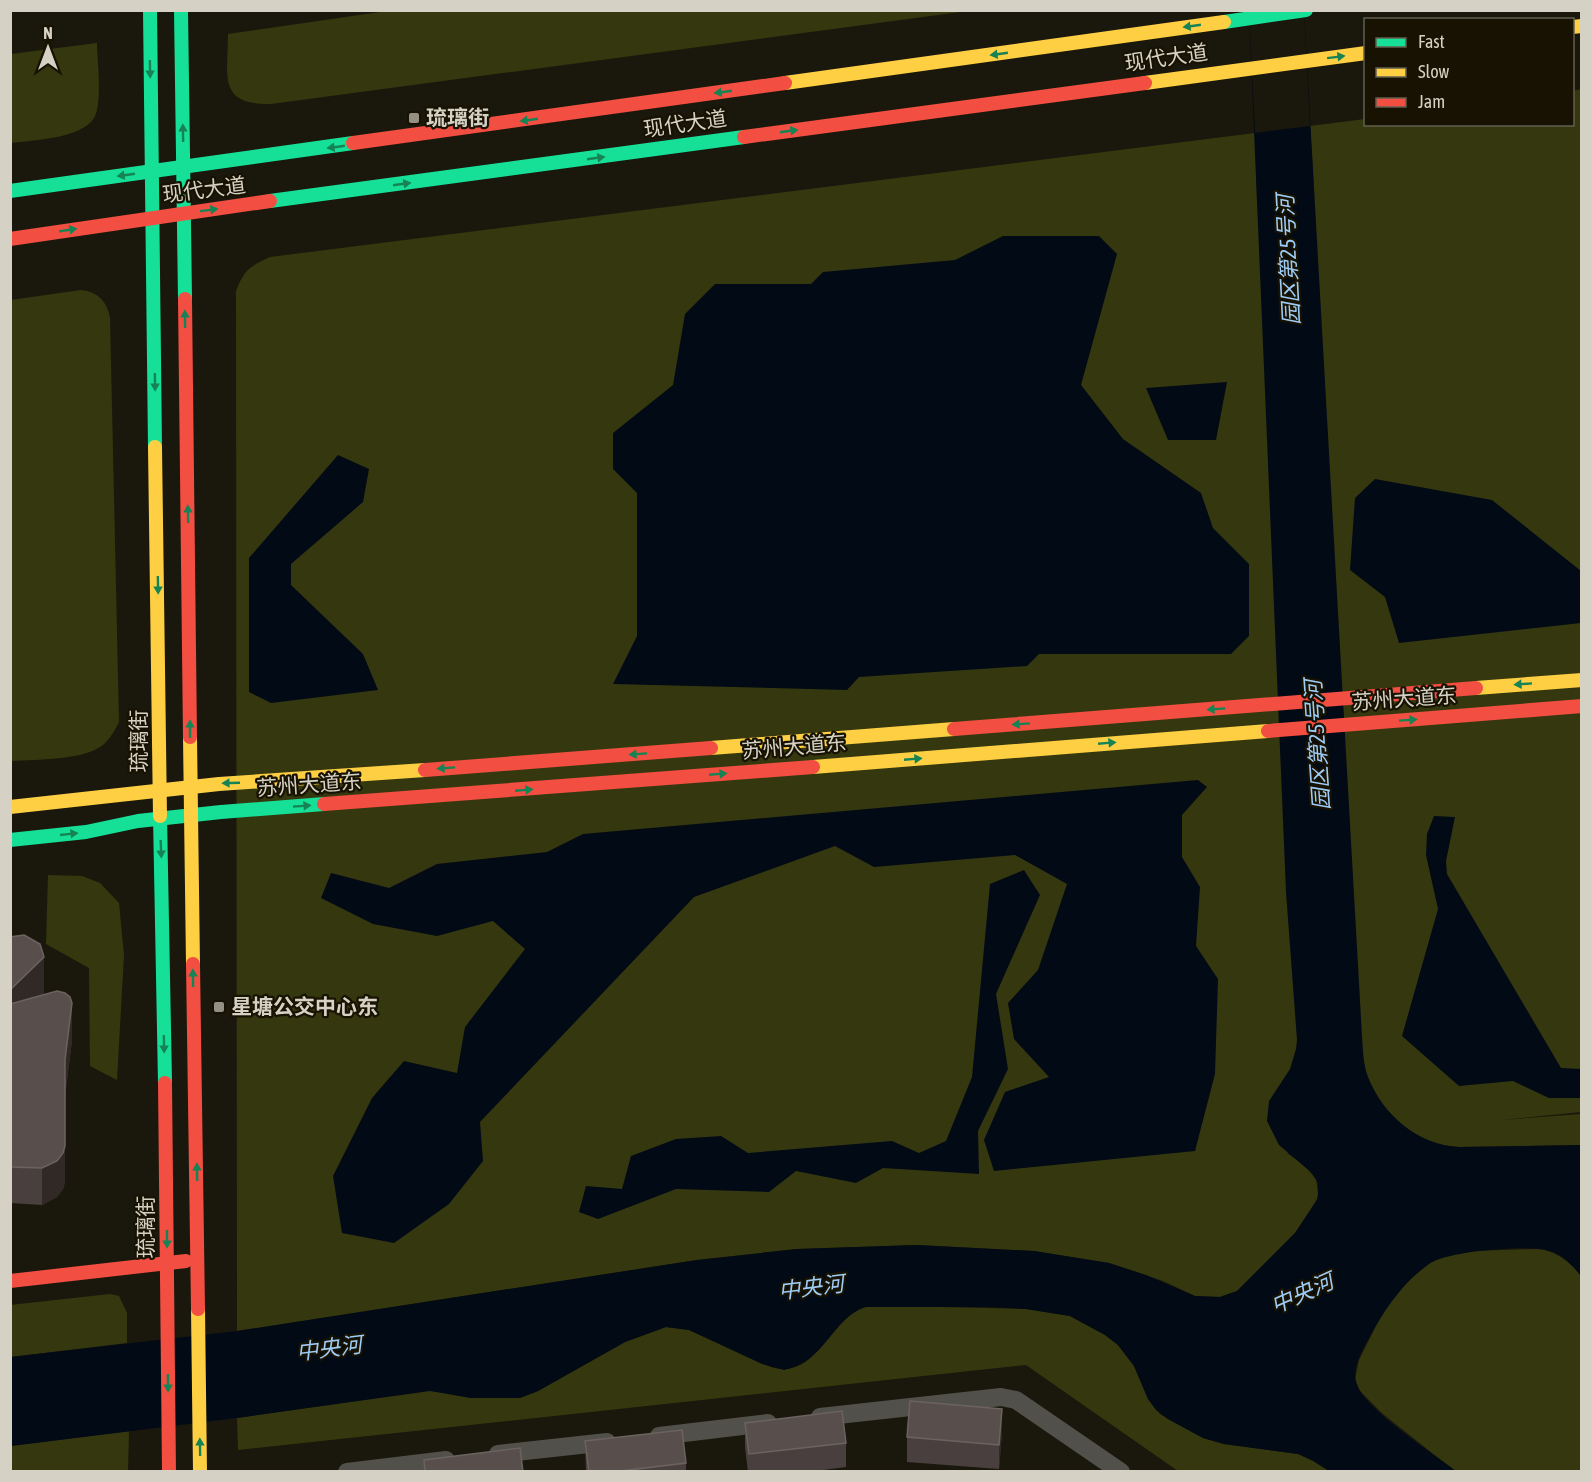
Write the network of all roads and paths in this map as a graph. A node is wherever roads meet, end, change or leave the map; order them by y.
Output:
1 (150, 10) edge
2 (181, 10) edge
3 (1305, 11) edge
4 (1364, 53) edge
5 (184, 167) junction
6 (152, 172) junction
7 (10, 191) edge
8 (184, 213) junction
9 (151, 218) junction
10 (10, 239) edge
11 (1581, 680) edge
12 (1581, 706) edge
13 (190, 787) junction
14 (160, 790) junction
15 (10, 807) edge
16 (191, 814) junction
17 (160, 818) junction
18 (10, 840) edge
19 (199, 1260) junction
20 (167, 1263) junction
21 (10, 1281) edge
22 (644, 1437) edge
23 (621, 1440) edge
24 (169, 1472) edge
25 (200, 1472) edge
26 (347, 1472) edge
27 (1121, 1472) edge

1 -> 6 main road, 琉璃街
5 -> 2 main road
3 -> 5 main road, 现代大道
8 -> 4 main road, 现代大道
5 - 6 main road, 现代大道
5 - 8 main road
6 -> 7 main road, 现代大道
6 - 9 main road, 琉璃街
8 - 9 main road, 现代大道
13 -> 8 main road
10 -> 9 main road, 现代大道
9 -> 14 main road, 琉璃街
11 -> 13 main road, 苏州大道东
16 -> 12 main road, 苏州大道东
13 - 14 main road, 苏州大道东
13 - 16 main road
14 - 15 main road, 苏州大道东
14 - 17 main road, 琉璃街
16 - 17 main road, 苏州大道东
19 -> 16 main road
18 -> 17 main road, 苏州大道东
17 -> 20 main road, 琉璃街
19 - 20 main road
25 -> 19 main road
20 - 21 main road
20 -> 24 main road, 琉璃街
22 - 27 street
23 - 26 street

